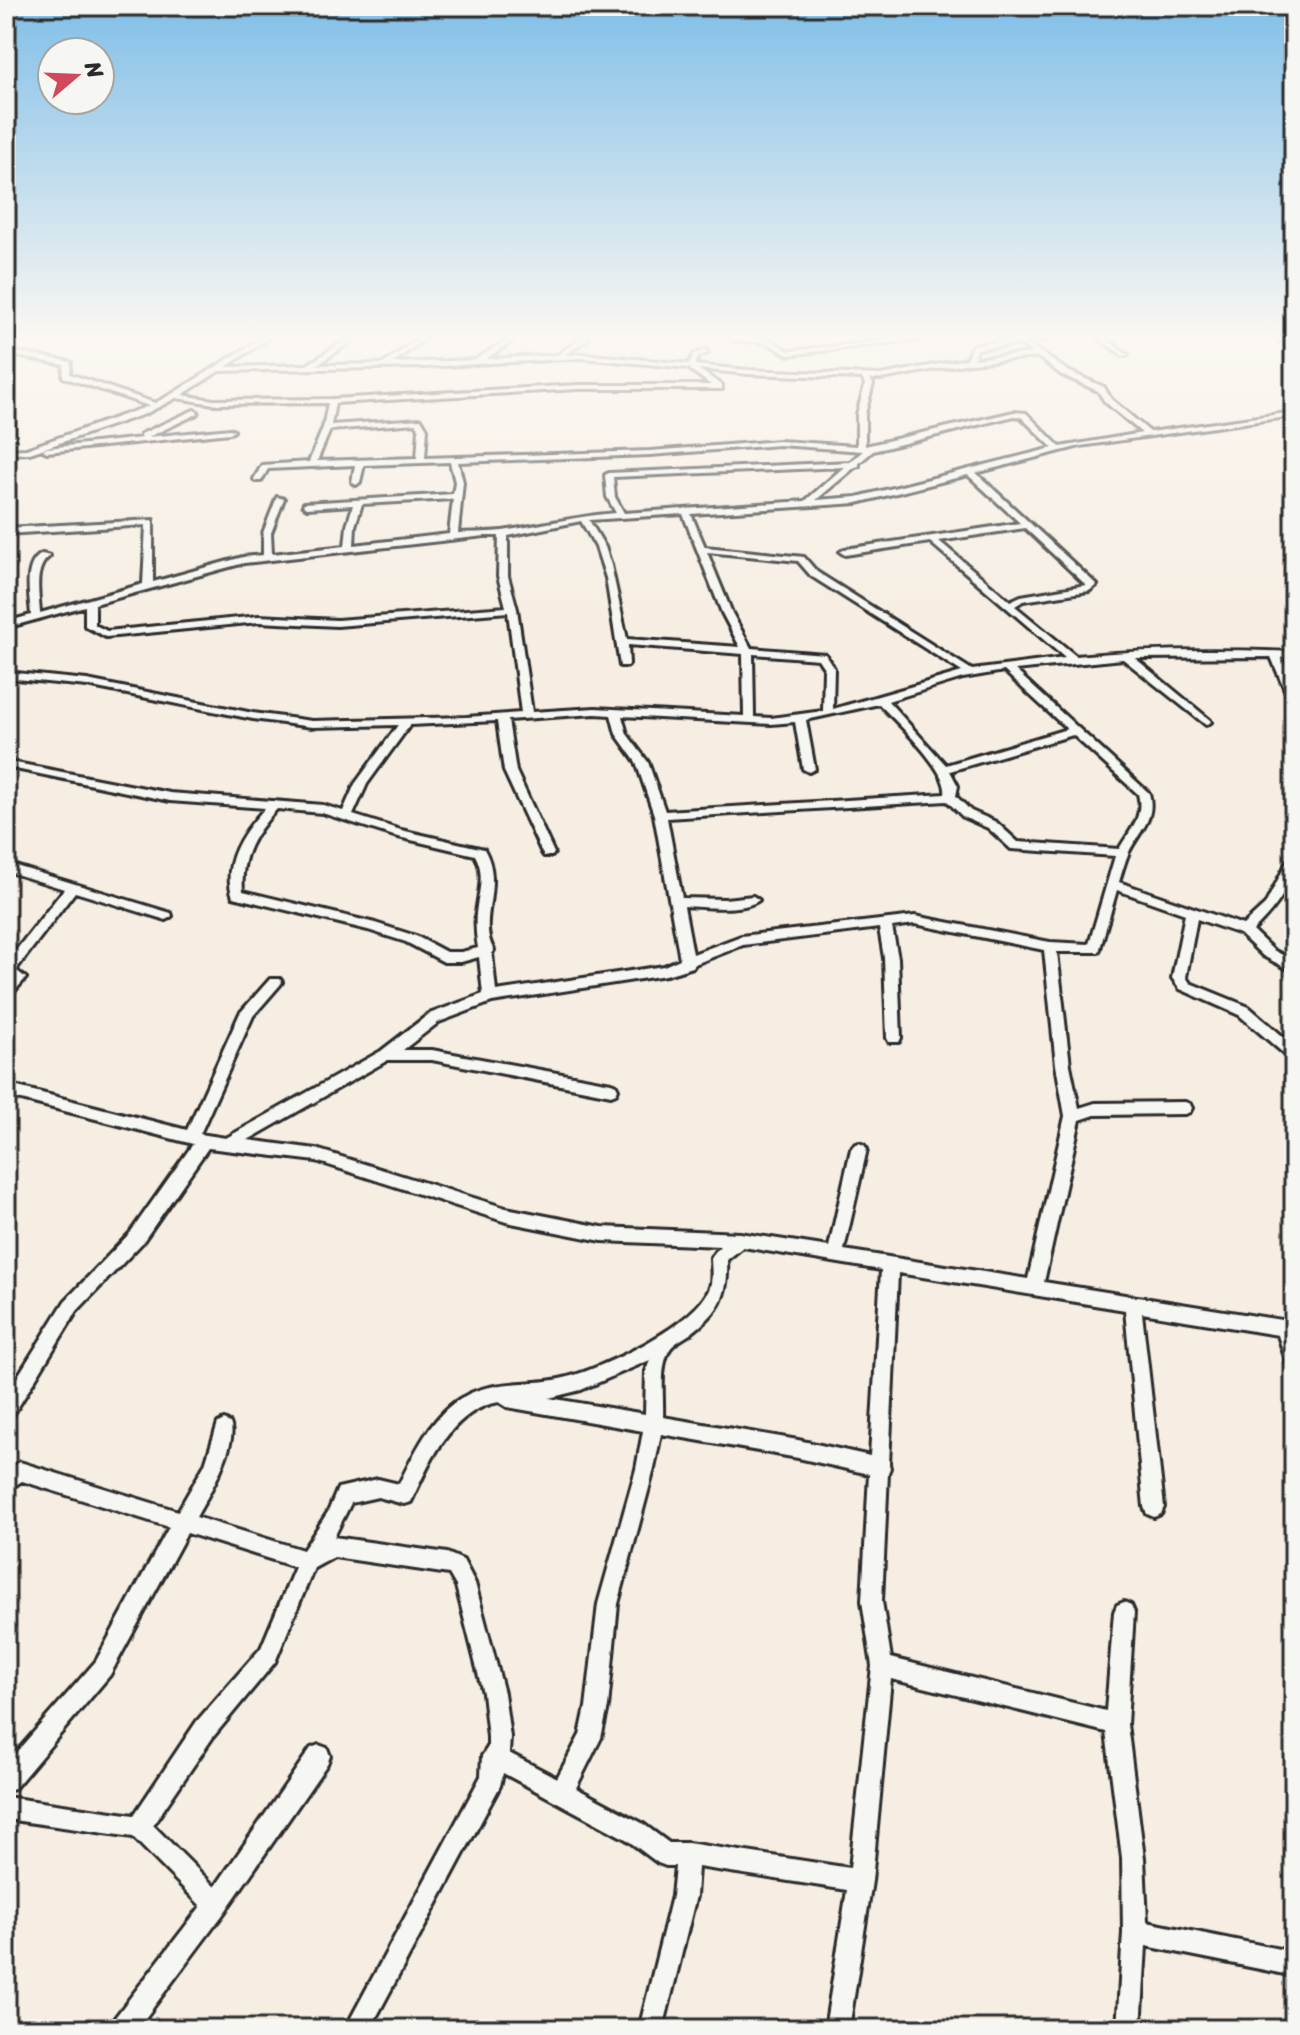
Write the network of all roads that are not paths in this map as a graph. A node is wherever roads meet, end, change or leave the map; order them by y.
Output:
1 (84, 433) edge
2 (151, 433) edge
3 (212, 433) edge
4 (325, 433) edge
5 (423, 433) edge
6 (864, 433) edge
7 (928, 433) edge
8 (1041, 433) edge
9 (1147, 433) edge
10 (132, 442) junction
11 (865, 447) junction
12 (1059, 450) junction
13 (27, 451) junction
14 (6, 452) edge
15 (421, 460) junction
16 (454, 460) junction
17 (360, 462) junction
18 (6, 464) edge
19 (312, 464) junction
20 (856, 464) junction
21 (970, 472) junction
22 (258, 479) dead end
23 (356, 482) dead end
24 (458, 496) junction
25 (280, 499) dead end
26 (359, 501) junction
27 (307, 505) dead end
28 (804, 505) junction
29 (686, 511) junction
30 (621, 515) junction
31 (584, 518) junction
32 (1027, 525) junction
33 (6, 531) edge
34 (504, 534) junction
35 (453, 536) junction
36 (934, 541) junction
37 (349, 547) junction
38 (701, 549) junction
39 (845, 552) dead end
40 (45, 556) dead end
41 (268, 556) junction
42 (148, 585) junction
43 (90, 603) junction
44 (1009, 605) junction
45 (512, 609) junction
46 (36, 617) junction
47 (6, 625) edge
48 (623, 642) junction
49 (748, 652) junction
50 (1124, 654) junction
51 (1275, 654) junction
52 (1294, 655) edge
53 (1075, 661) junction
54 (624, 664) dead end
55 (1008, 669) junction
56 (971, 674) junction
57 (7, 676) edge
58 (1294, 699) edge
59 (881, 700) junction
60 (616, 712) junction
61 (828, 713) junction
62 (527, 715) junction
63 (502, 717) junction
64 (800, 719) junction
65 (749, 720) junction
66 (406, 722) junction
67 (1206, 722) dead end
68 (1074, 731) junction
69 (6, 764) edge
70 (809, 769) dead end
71 (944, 769) junction
72 (950, 797) junction
73 (274, 805) junction
74 (660, 815) junction
75 (347, 816) junction
76 (548, 853) dead end
77 (1123, 853) junction
78 (1294, 860) edge
79 (6, 867) edge
80 (1112, 884) junction
81 (72, 887) junction
82 (753, 900) dead end
83 (675, 902) junction
84 (1192, 911) junction
85 (166, 916) dead end
86 (885, 923) junction
87 (1245, 931) junction
88 (1050, 947) junction
89 (487, 950) junction
90 (688, 964) junction
91 (8, 966) edge
92 (1294, 967) edge
93 (275, 982) dead end
94 (6, 992) edge
95 (490, 997) junction
96 (894, 1038) dead end
97 (1294, 1054) edge
98 (386, 1055) junction
99 (611, 1089) dead end
100 (6, 1090) edge
101 (1185, 1108) dead end
102 (1073, 1116) junction
103 (197, 1140) junction
104 (227, 1144) junction
105 (859, 1149) dead end
106 (740, 1240) junction
107 (835, 1255) junction
108 (890, 1264) junction
109 (1034, 1288) junction
110 (1133, 1305) junction
111 (1290, 1329) edge
112 (664, 1340) junction
113 (1294, 1361) edge
114 (491, 1397) junction
115 (6, 1411) edge
116 (654, 1424) junction
117 (224, 1429) dead end
118 (881, 1468) junction
119 (6, 1482) edge
120 (1154, 1507) dead end
121 (183, 1521) junction
122 (307, 1561) junction
123 (1124, 1612) dead end
124 (882, 1666) junction
125 (1116, 1724) junction
126 (319, 1756) dead end
127 (493, 1756) junction
128 (6, 1781) edge
129 (562, 1792) junction
130 (6, 1808) edge
131 (139, 1827) junction
132 (688, 1854) junction
133 (860, 1881) junction
134 (216, 1905) junction
135 (1135, 1932) junction
136 (1294, 1964) edge
137 (122, 2029) edge
138 (357, 2029) edge
139 (651, 2029) edge
140 (837, 2029) edge
141 (1129, 2029) edge

1 - 13 street
2 - 10 street
3 - 10 street
4 - 19 street
5 - 15 street
6 - 11 street
7 - 11 street
8 - 12 street
9 - 12 street
10 - 13 street
11 - 16 street
11 - 20 street
12 - 21 street
13 - 14 street
13 - 18 street
15 - 16 street
15 - 17 street
16 - 24 street
17 - 19 street
17 - 23 street
19 - 22 street
20 - 28 street
20 - 30 street
21 - 28 street
21 - 32 street
24 - 26 street
24 - 35 street
25 - 41 street
26 - 27 street
26 - 37 street
28 - 29 street
29 - 30 street
29 - 38 street
30 - 31 street
31 - 34 street
31 - 48 street
32 - 36 street
32 - 44 street
33 - 42 street
34 - 35 street
34 - 45 street
35 - 37 street
36 - 39 street
36 - 44 street
37 - 41 street
38 - 49 street
38 - 56 street
40 - 46 street
41 - 42 street
42 - 43 street
43 - 45 street
43 - 46 street
44 - 53 street
45 - 62 street
46 - 47 street
48 - 49 street
48 - 54 street
49 - 61 street
49 - 65 street
50 - 51 street
50 - 53 street
50 - 67 street
51 - 52 street
51 - 58 street
53 - 55 street
55 - 56 street
55 - 68 street
56 - 59 street
57 - 66 street
59 - 61 street
59 - 71 street
60 - 62 street
60 - 65 street
60 - 74 street
61 - 64 street
62 - 63 street
63 - 66 street
63 - 76 street
64 - 65 street
64 - 70 street
66 - 75 street
68 - 71 street
68 - 77 street
69 - 73 street
71 - 72 street
72 - 74 street
72 - 77 street
73 - 75 street
73 - 89 street
74 - 83 street
75 - 89 street
77 - 80 street
78 - 87 street
79 - 81 street
80 - 84 street
80 - 88 street
81 - 85 street
81 - 91 street
82 - 83 street
83 - 90 street
84 - 87 street
84 - 97 street
86 - 88 street
86 - 90 street
86 - 96 street
87 - 92 street
88 - 102 street
89 - 95 street
90 - 95 street
91 - 94 street
93 - 103 street
95 - 98 street
98 - 99 street
98 - 104 street
100 - 103 street
101 - 102 street
102 - 109 street
103 - 104 street
103 - 115 street
104 - 106 street
105 - 107 street
106 - 107 street
106 - 112 street
107 - 108 street
108 - 109 street
108 - 118 street
109 - 110 street
110 - 111 street
110 - 120 street
111 - 113 street
112 - 114 street
112 - 116 street
114 - 116 street
114 - 122 street
116 - 118 street
116 - 129 street
117 - 121 street
118 - 124 street
119 - 121 street
121 - 122 street
121 - 128 street
122 - 127 street
122 - 131 street
123 - 125 street
124 - 125 street
124 - 133 street
125 - 135 street
126 - 134 street
127 - 129 street
127 - 138 street
129 - 132 street
130 - 131 street
131 - 134 street
132 - 133 street
132 - 139 street
133 - 140 street
134 - 137 street
135 - 136 street
135 - 141 street

